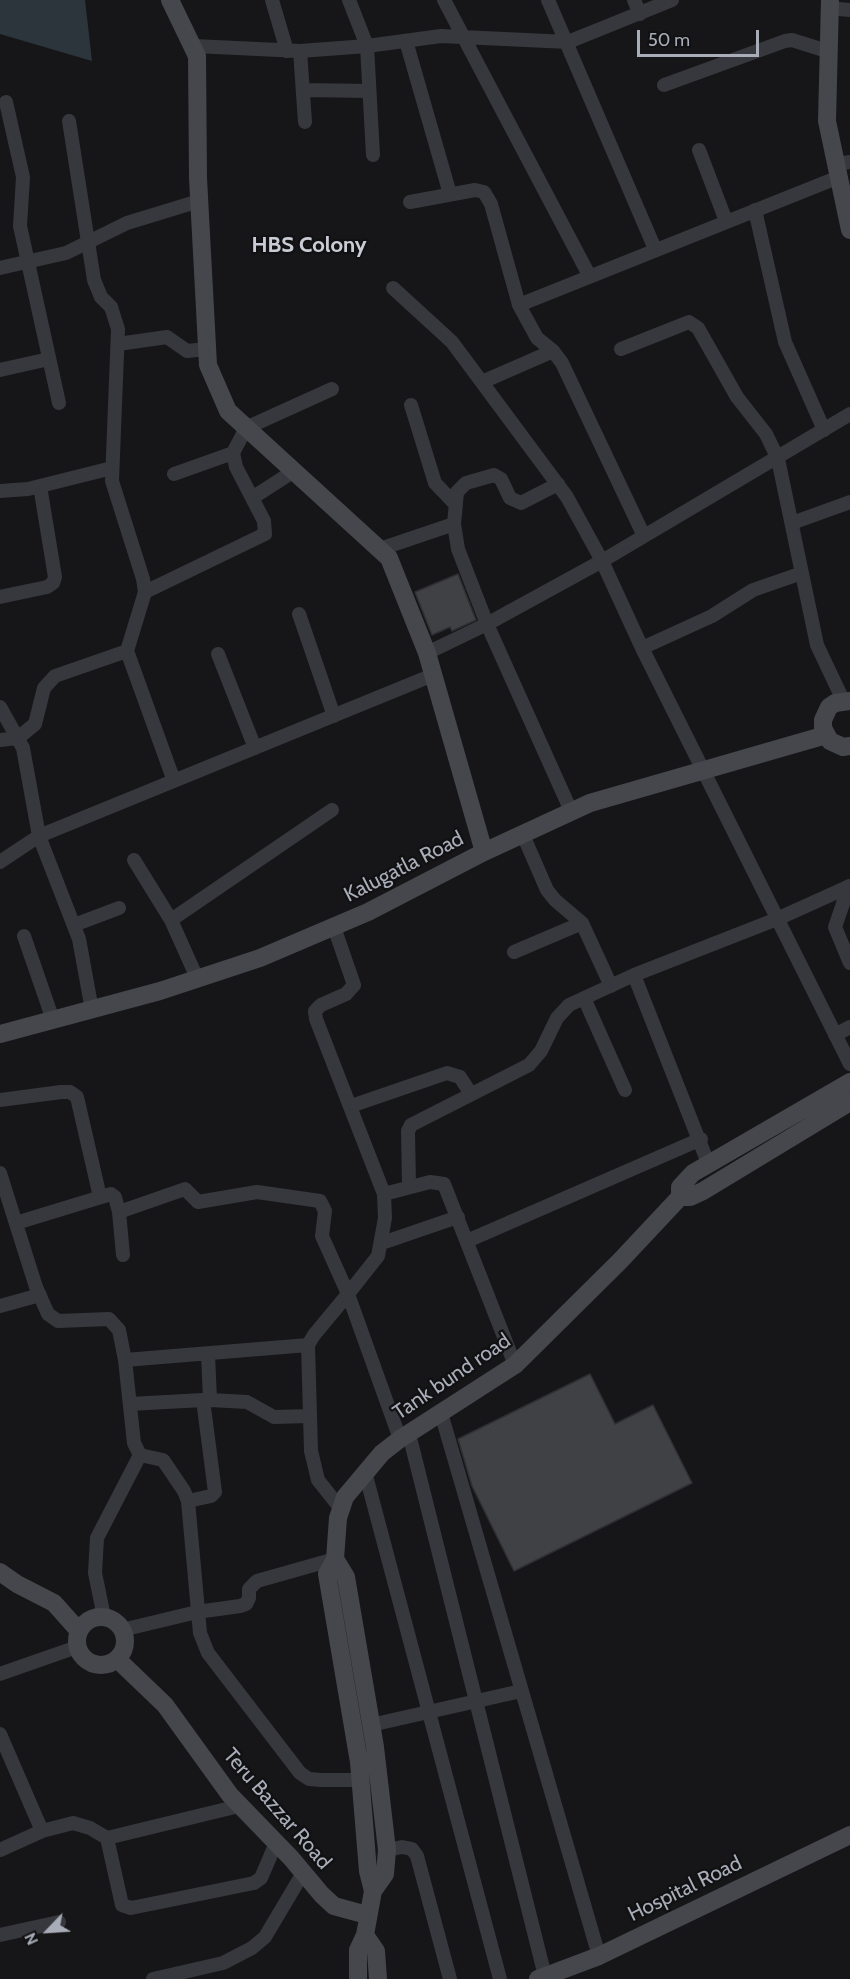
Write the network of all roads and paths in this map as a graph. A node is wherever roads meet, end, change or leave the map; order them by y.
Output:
1 (170, 0) edge
2 (272, 0) edge
3 (348, 0) edge
4 (444, 0) edge
5 (548, 0) edge
6 (634, 0) edge
7 (672, 0) edge
8 (829, 4) edge
9 (850, 10) edge
10 (640, 14) junction
11 (462, 36) junction
12 (406, 41) junction
13 (568, 42) junction
14 (367, 46) junction
15 (196, 51) junction
16 (294, 51) junction
17 (828, 51) junction
18 (664, 85) dead end
19 (303, 90) junction
20 (369, 92) junction
21 (6, 102) dead end
22 (69, 121) dead end
23 (305, 122) dead end
24 (699, 150) dead end
25 (373, 155) dead end
26 (842, 168) edge
27 (450, 194) junction
28 (199, 201) junction
29 (410, 202) dead end
30 (755, 210) junction
31 (726, 221) junction
32 (850, 230) edge
33 (88, 241) junction
34 (655, 249) junction
35 (29, 262) junction
36 (0, 268) edge
37 (589, 275) junction
38 (393, 288) dead end
39 (519, 304) junction
40 (118, 344) junction
41 (207, 349) junction
42 (621, 349) dead end
43 (553, 351) junction
44 (49, 359) junction
45 (0, 370) edge
46 (482, 382) junction
47 (332, 389) dead end
48 (59, 403) dead end
49 (411, 405) dead end
50 (850, 414) edge
51 (246, 428) junction
52 (824, 430) junction
53 (233, 453) junction
54 (778, 459) junction
55 (112, 468) junction
56 (294, 471) junction
57 (174, 474) dead end
58 (558, 484) junction
59 (40, 486) junction
60 (0, 491) edge
61 (252, 498) junction
62 (850, 502) edge
63 (456, 506) junction
64 (792, 523) junction
65 (454, 524) junction
66 (643, 534) junction
67 (380, 549) junction
68 (602, 561) junction
69 (802, 573) junction
70 (144, 592) junction
71 (0, 597) edge
72 (299, 614) dead end
73 (487, 624) junction
74 (642, 648) junction
75 (127, 651) junction
76 (427, 653) junction
77 (218, 654) dead end
78 (433, 675) junction
79 (847, 700) edge
80 (0, 707) edge
81 (334, 716) junction
82 (826, 735) junction
83 (18, 738) junction
84 (0, 740) edge
85 (850, 746) edge
86 (255, 748) junction
87 (705, 770) junction
88 (174, 781) junction
89 (332, 810) dead end
90 (571, 811) junction
91 (524, 835) junction
92 (39, 836) junction
93 (484, 852) junction
94 (134, 860) dead end
95 (0, 862) edge
96 (850, 886) edge
97 (119, 908) dead end
98 (777, 919) junction
99 (171, 920) junction
100 (582, 923) junction
101 (74, 925) junction
102 (334, 927) junction
103 (24, 936) dead end
104 (514, 952) dead end
105 (850, 963) edge
106 (634, 975) junction
107 (197, 978) junction
108 (611, 986) junction
109 (585, 998) junction
110 (92, 1010) junction
111 (52, 1020) junction
112 (850, 1027) edge
113 (0, 1034) edge
114 (836, 1035) junction
115 (850, 1064) edge
116 (850, 1082) edge
117 (625, 1090) dead end
118 (471, 1094) junction
119 (0, 1100) edge
120 (850, 1102) edge
121 (351, 1106) junction
122 (701, 1139) junction
123 (708, 1163) junction
124 (1, 1177) edge
125 (409, 1185) junction
126 (384, 1194) junction
127 (100, 1197) junction
128 (680, 1197) junction
129 (119, 1212) junction
130 (458, 1217) junction
131 (16, 1223) junction
132 (467, 1241) junction
133 (382, 1243) junction
134 (123, 1255) dead end
135 (348, 1294) junction
136 (40, 1295) junction
137 (0, 1306) edge
138 (308, 1345) junction
139 (208, 1354) junction
140 (125, 1360) junction
141 (515, 1365) junction
142 (207, 1400) junction
143 (130, 1404) junction
144 (441, 1413) junction
145 (310, 1416) junction
146 (404, 1437) junction
147 (140, 1455) junction
148 (365, 1472) junction
149 (188, 1501) junction
150 (341, 1509) junction
151 (335, 1559) junction
152 (3, 1578) edge
153 (197, 1612) junction
154 (104, 1617) junction
155 (122, 1630) junction
156 (78, 1639) junction
157 (117, 1659) junction
158 (0, 1674) edge
159 (521, 1691) junction
160 (476, 1701) junction
161 (429, 1712) junction
162 (371, 1725) junction
163 (0, 1734) edge
164 (6, 1764) edge
165 (361, 1780) junction
166 (239, 1806) junction
167 (42, 1831) junction
168 (850, 1835) edge
169 (107, 1838) junction
170 (276, 1843) junction
171 (0, 1850) edge
172 (387, 1850) junction
173 (303, 1873) junction
174 (373, 1891) junction
175 (367, 1915) junction
176 (59, 1922) dead end
177 (0, 1935) edge
178 (365, 1935) junction
179 (599, 1956) junction
180 (542, 1978) edge
181 (153, 1979) edge
182 (358, 1979) edge
183 (378, 1979) edge
184 (450, 1979) edge
185 (500, 1979) edge

1 - 15 street
2 - 16 street
3 - 14 street
4 - 11 street
5 - 13 street
6 - 10 street
7 - 10 street
8 - 9 street
8 - 17 street
10 - 13 street
11 - 12 street
11 - 13 street
11 - 37 street
12 - 14 street
12 - 27 street
13 - 34 street
14 - 16 street
14 - 20 street
15 - 16 street
15 - 28 street
16 - 19 street
17 - 18 street
17 - 26 street
19 - 20 street
19 - 23 street
20 - 25 street
21 - 35 street
22 - 33 street
24 - 31 street
26 - 30 street
26 - 32 street
27 - 29 street
27 - 39 street
28 - 33 street
28 - 41 street
30 - 31 street
30 - 52 street
31 - 34 street
33 - 35 street
33 - 40 street
34 - 37 street
35 - 36 street
35 - 44 street
37 - 39 street
38 - 46 street
39 - 43 street
40 - 41 street
40 - 55 street
41 - 51 street
42 - 54 street
43 - 46 street
43 - 66 street
44 - 45 street
44 - 48 street
46 - 58 street
47 - 51 street
49 - 63 street
50 - 52 street
51 - 53 street
51 - 56 street
52 - 54 street
53 - 57 street
53 - 61 street
54 - 64 street
54 - 66 street
55 - 59 street
55 - 70 street
56 - 61 street
56 - 67 street
58 - 63 street
58 - 68 street
59 - 60 street
59 - 71 street
61 - 70 street
62 - 64 street
63 - 65 street
64 - 69 street
65 - 67 street
65 - 73 street
66 - 68 street
67 - 76 street
68 - 73 street
68 - 74 street
69 - 74 street
69 - 79 street
70 - 75 street
72 - 81 street
73 - 76 street
73 - 90 street
74 - 87 street
75 - 83 street
75 - 88 street
76 - 78 street
77 - 86 street
78 - 81 street
78 - 93 street
79 - 82 street
80 - 83 street
81 - 86 street
82 - 85 street
82 - 87 street, Kalugatla Road
83 - 84 street
83 - 92 street
86 - 88 street
87 - 90 street, Kalugatla Road
87 - 98 street
88 - 92 street
89 - 99 street
90 - 91 street, Kalugatla Road
91 - 93 street, Kalugatla Road
91 - 100 street
92 - 95 street
92 - 101 street
93 - 102 street, Kalugatla Road
94 - 99 street
96 - 98 street
96 - 105 street
97 - 101 street
98 - 106 street
98 - 114 street
99 - 107 street
100 - 104 street
100 - 108 street
101 - 110 street
102 - 107 street, Kalugatla Road
102 - 121 street
103 - 111 street
106 - 108 street
106 - 122 street
107 - 110 street, Kalugatla Road
108 - 109 street
109 - 117 street
109 - 118 street
110 - 111 street, Kalugatla Road
111 - 113 street, Kalugatla Road
112 - 114 street
114 - 115 street
116 - 123 street, Tank bund road
118 - 121 street
118 - 125 street
119 - 127 street
120 - 128 street
121 - 126 street
122 - 123 street
122 - 132 street
123 - 128 street, Tank bund road
124 - 131 street
125 - 126 street
125 - 130 street
126 - 133 street
127 - 129 street
127 - 131 street
128 - 141 street, Tank bund road
129 - 134 street
129 - 135 street
130 - 132 street
130 - 133 street
131 - 136 street
132 - 141 street
133 - 135 street
135 - 138 street
135 - 146 street
136 - 137 street
136 - 140 street
138 - 139 street
138 - 145 street
139 - 140 street
139 - 142 street
140 - 143 street
141 - 144 street, Tank bund road
142 - 143 street
142 - 145 street
142 - 149 street
143 - 147 street
144 - 146 street, Tank bund road
144 - 159 street
145 - 150 street
146 - 148 street, Tank bund road
146 - 160 street
147 - 149 street
147 - 154 street
148 - 150 street, Tank bund road
148 - 161 street
149 - 153 street
150 - 151 street, Tank bund road
151 - 153 street
151 - 162 street
151 - 165 street, Tank bund road
152 - 156 street
153 - 155 street
153 - 165 street
154 - 155 street
154 - 156 street
155 - 157 street
156 - 157 street
156 - 158 street
157 - 166 street, Teru Bazzar Road
159 - 160 street
159 - 179 street
160 - 161 street
160 - 180 street
161 - 162 street
161 - 185 street
162 - 172 street
163 - 164 street
164 - 167 street
165 - 174 street, Tank bund road
166 - 169 street
166 - 170 street, Teru Bazzar Road
167 - 169 street
167 - 171 street
168 - 179 street, Hospital Road
169 - 170 street
170 - 173 street, Teru Bazzar Road
172 - 174 street
172 - 184 street
173 - 175 street, Teru Bazzar Road
173 - 181 street
174 - 175 street
175 - 178 street
176 - 177 street
178 - 182 street
178 - 183 street
179 - 180 street, Hospital Road

